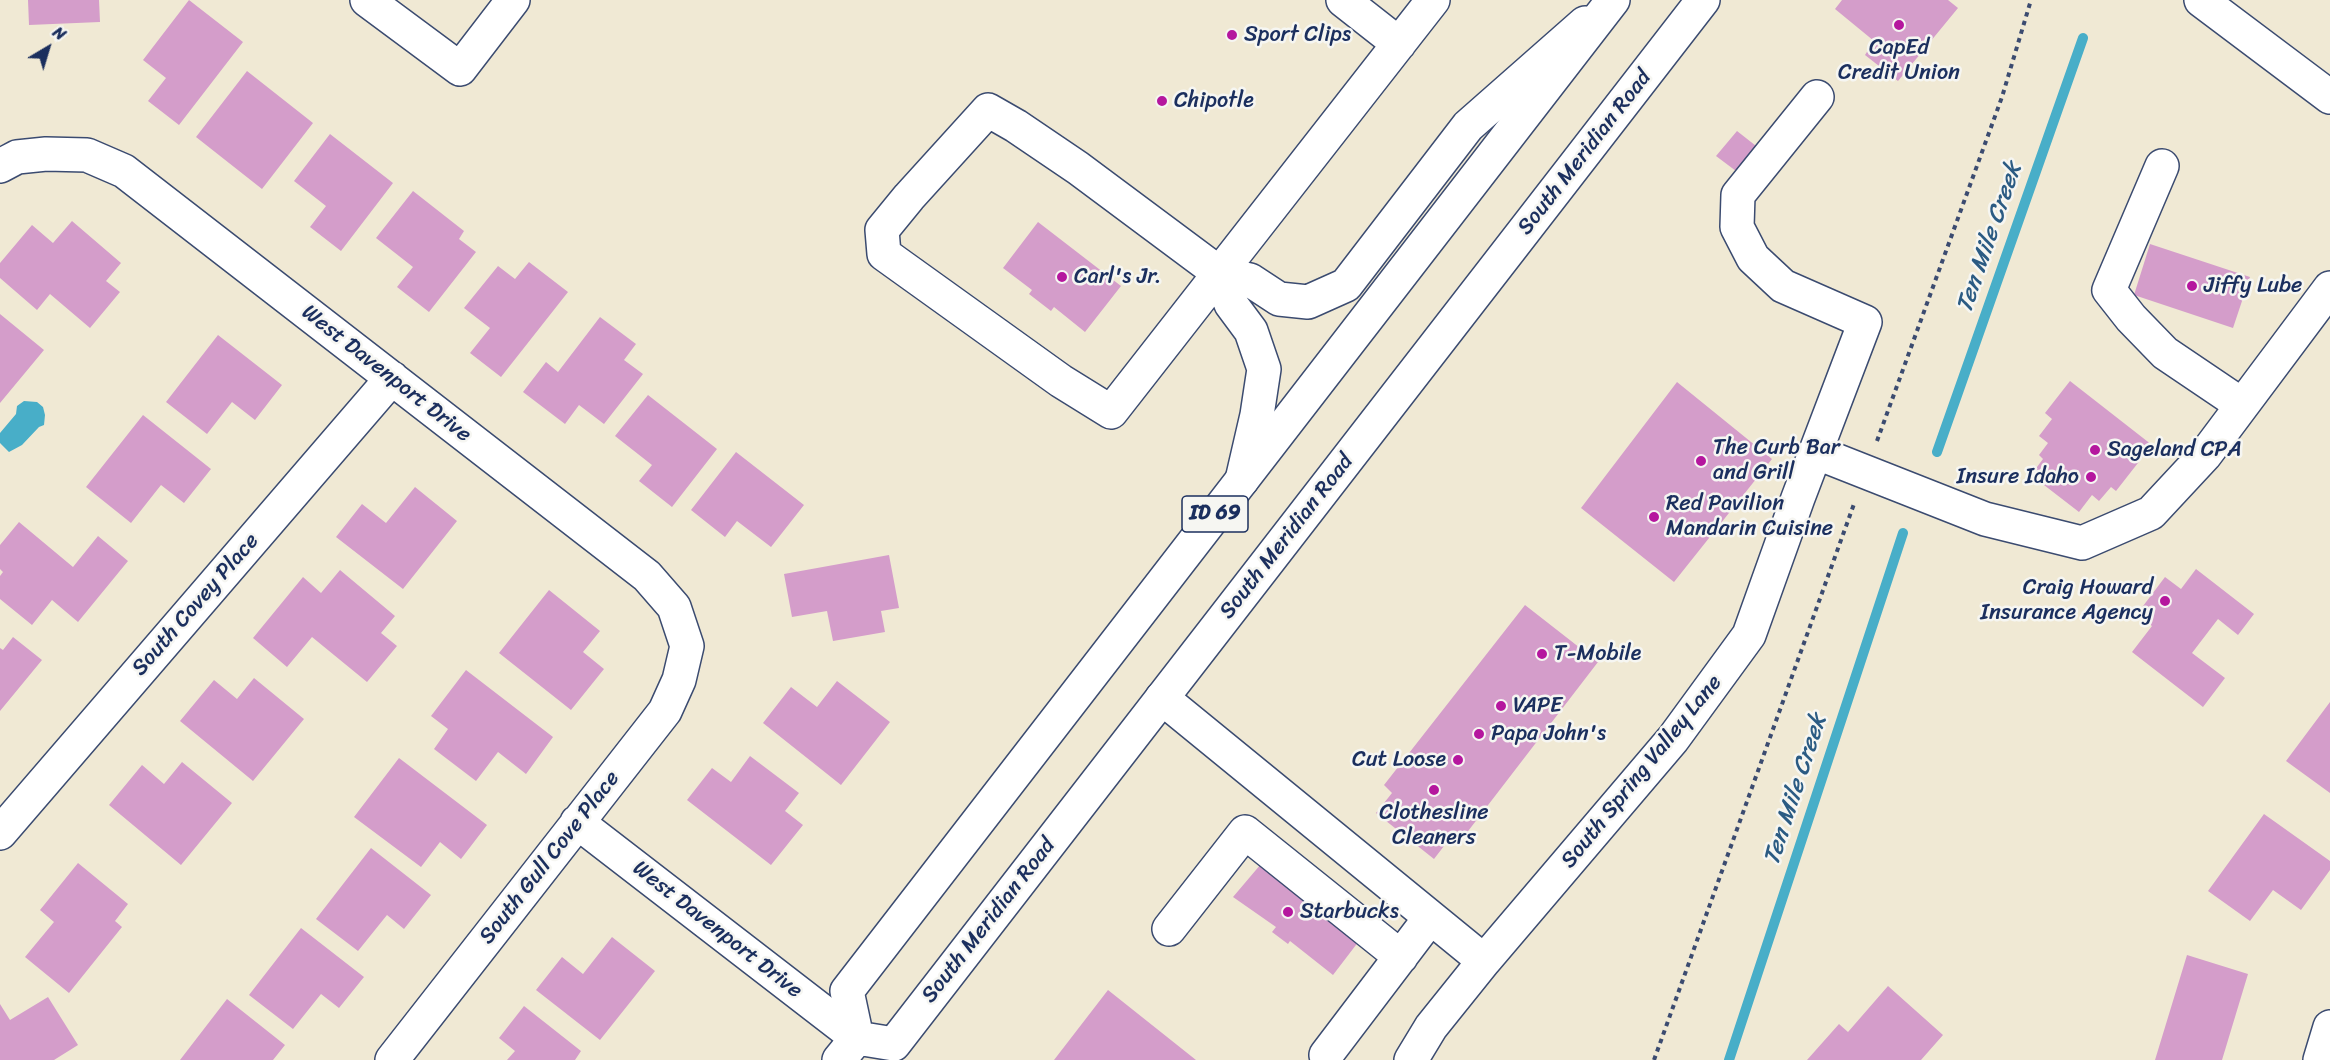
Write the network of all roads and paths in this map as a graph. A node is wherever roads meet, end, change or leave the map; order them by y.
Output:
1 (367, 0) edge
2 (513, 0) edge
3 (1343, 0) edge
4 (1433, 0) edge
5 (1612, 0) edge
6 (1703, 0) edge
7 (2031, 0) edge
8 (2201, 0) edge
9 (1399, 44) junction
10 (1817, 97) dead end
11 (2330, 98) edge
12 (0, 166) edge
13 (2162, 166) dead end
14 (1219, 273) junction
15 (2330, 288) edge
16 (392, 378) junction
17 (2242, 405) junction
18 (1815, 452) junction
19 (1865, 472) junction
20 (1242, 480) junction
21 (687, 646) joint
22 (1162, 698) junction
23 (578, 822) junction
24 (0, 832) edge
25 (1430, 918) junction
26 (1169, 929) dead end
27 (1401, 957) junction
28 (1484, 961) junction
29 (2330, 1027) edge
30 (848, 1049) edge
31 (1326, 1055) dead end
32 (392, 1060) edge
33 (1411, 1060) edge
34 (1654, 1060) edge
35 (2320, 1060) edge

1 - 2 street
3 - 9 street
4 - 9 street
5 - 14 street
5 - 20 street, ID 69
6 - 22 street, South Meridian Road
7 - 19 path
8 - 11 street
9 - 14 street
10 - 18 street, South Spring Valley Lane
12 - 16 street, West Davenport Drive
13 - 17 street
14 - 14 street
14 - 20 street
15 - 17 street
16 - 21 street, West Davenport Drive
16 - 24 street, South Covey Place
17 - 19 street
18 - 19 street
18 - 28 street, South Spring Valley Lane
19 - 34 path
20 - 30 street, ID 69
21 - 23 street, South Gull Cove Place
22 - 25 street
22 - 30 street, South Meridian Road
23 - 30 street, West Davenport Drive
23 - 32 street, South Gull Cove Place
25 - 27 street
25 - 28 street
26 - 27 street
27 - 31 street
28 - 33 street, South Spring Valley Lane
29 - 35 street

